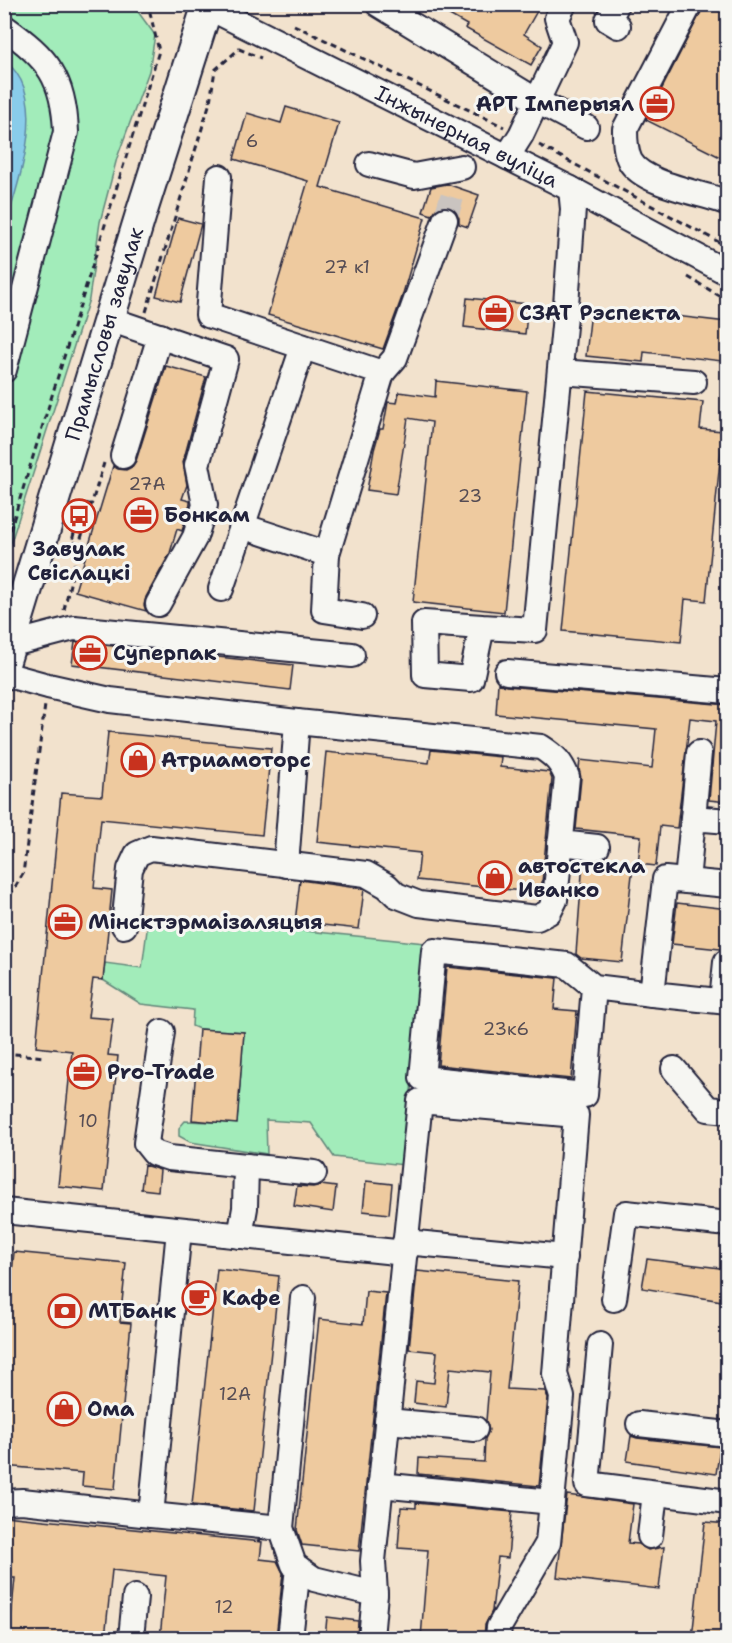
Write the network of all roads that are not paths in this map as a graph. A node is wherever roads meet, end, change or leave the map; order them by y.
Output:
1 (378, 4) edge
2 (564, 4) edge
3 (690, 4) edge
4 (206, 5) edge
5 (4, 27) edge
6 (537, 100) junction
7 (586, 128) dead end
8 (484, 147) junction
9 (507, 157) junction
10 (369, 164) dead end
11 (219, 177) dead end
12 (571, 189) junction
13 (728, 203) edge
14 (445, 220) tunnel mouth
15 (728, 273) edge
16 (109, 319) junction
17 (151, 333) junction
18 (303, 347) junction
19 (4, 370) edge
20 (560, 372) junction
21 (382, 373) junction
22 (694, 382) dead end
23 (114, 458) road end
24 (242, 526) junction
25 (327, 554) junction
26 (220, 589) dead end
27 (158, 604) dead end
28 (362, 616) dead end
29 (482, 627) dead end
30 (352, 655) dead end
31 (6, 657) edge
32 (507, 672) dead end
33 (728, 691) edge
34 (297, 722) junction
35 (699, 753) dead end
36 (693, 818) junction
37 (728, 821) edge
38 (560, 843) junction
39 (597, 847) dead end
40 (286, 865) junction
41 (687, 881) junction
42 (728, 885) edge
43 (124, 926) dead end
44 (726, 962) edge
45 (594, 987) junction
46 (652, 994) junction
47 (725, 1002) edge
48 (162, 1032) dead end
49 (674, 1069) dead end
50 (728, 1111) edge
51 (246, 1166) junction
52 (314, 1173) dead end
53 (4, 1211) edge
54 (728, 1224) edge
55 (179, 1230) junction
56 (240, 1236) junction
57 (405, 1247) junction
58 (564, 1257) junction
59 (303, 1298) dead end
60 (614, 1299) dead end
61 (600, 1345) dead end
62 (387, 1421) junction
63 (639, 1424) dead end
64 (475, 1430) dead end
65 (728, 1434) edge
66 (380, 1485) junction
67 (656, 1493) junction
68 (4, 1502) edge
69 (552, 1502) junction
70 (728, 1502) edge
71 (151, 1515) junction
72 (281, 1528) junction
73 (650, 1536) dead end
74 (298, 1568) junction
75 (375, 1594) junction
76 (135, 1597) dead end
77 (131, 1638) edge
78 (290, 1638) edge
79 (371, 1638) edge
80 (498, 1638) edge

1 - 6 street
2 - 6 street
3 - 13 street
4 - 8 street, Інжынерная вуліца
4 - 16 main road, Прамысловы завулак
5 - 19 street
6 - 7 street
6 - 9 street
8 - 9 street, Інжынерная вуліца
8 - 10 street
9 - 12 street, Інжынерная вуліца
11 - 18 street
12 - 15 street, Інжынерная вуліца
12 - 20 street
14 - 21 street
16 - 17 street
16 - 31 main road, Прамысловы завулак
17 - 23 street
17 - 27 street
18 - 21 street
18 - 24 street
20 - 22 street
20 - 29 street
21 - 25 street
24 - 25 street
24 - 26 street
25 - 28 street
30 - 31 street
31 - 34 street
32 - 33 street
34 - 38 street
34 - 40 street
35 - 36 street
36 - 37 street
36 - 41 street
38 - 39 street
38 - 40 street
40 - 43 street
41 - 42 street
41 - 46 street
44 - 47 street
45 - 45 street
45 - 46 street
46 - 47 street
48 - 51 street
49 - 50 street
51 - 52 street
51 - 56 street
53 - 55 street
54 - 60 street
55 - 56 street
55 - 71 street
56 - 57 street
57 - 58 street
57 - 58 street
57 - 62 street
58 - 69 street
59 - 72 street
61 - 67 street
62 - 64 street
62 - 66 street
63 - 65 street
66 - 69 street
66 - 75 street
67 - 70 street
67 - 73 street
68 - 71 street
69 - 80 street
71 - 72 street
72 - 74 street
74 - 75 street
74 - 78 street
75 - 79 street
76 - 77 street

